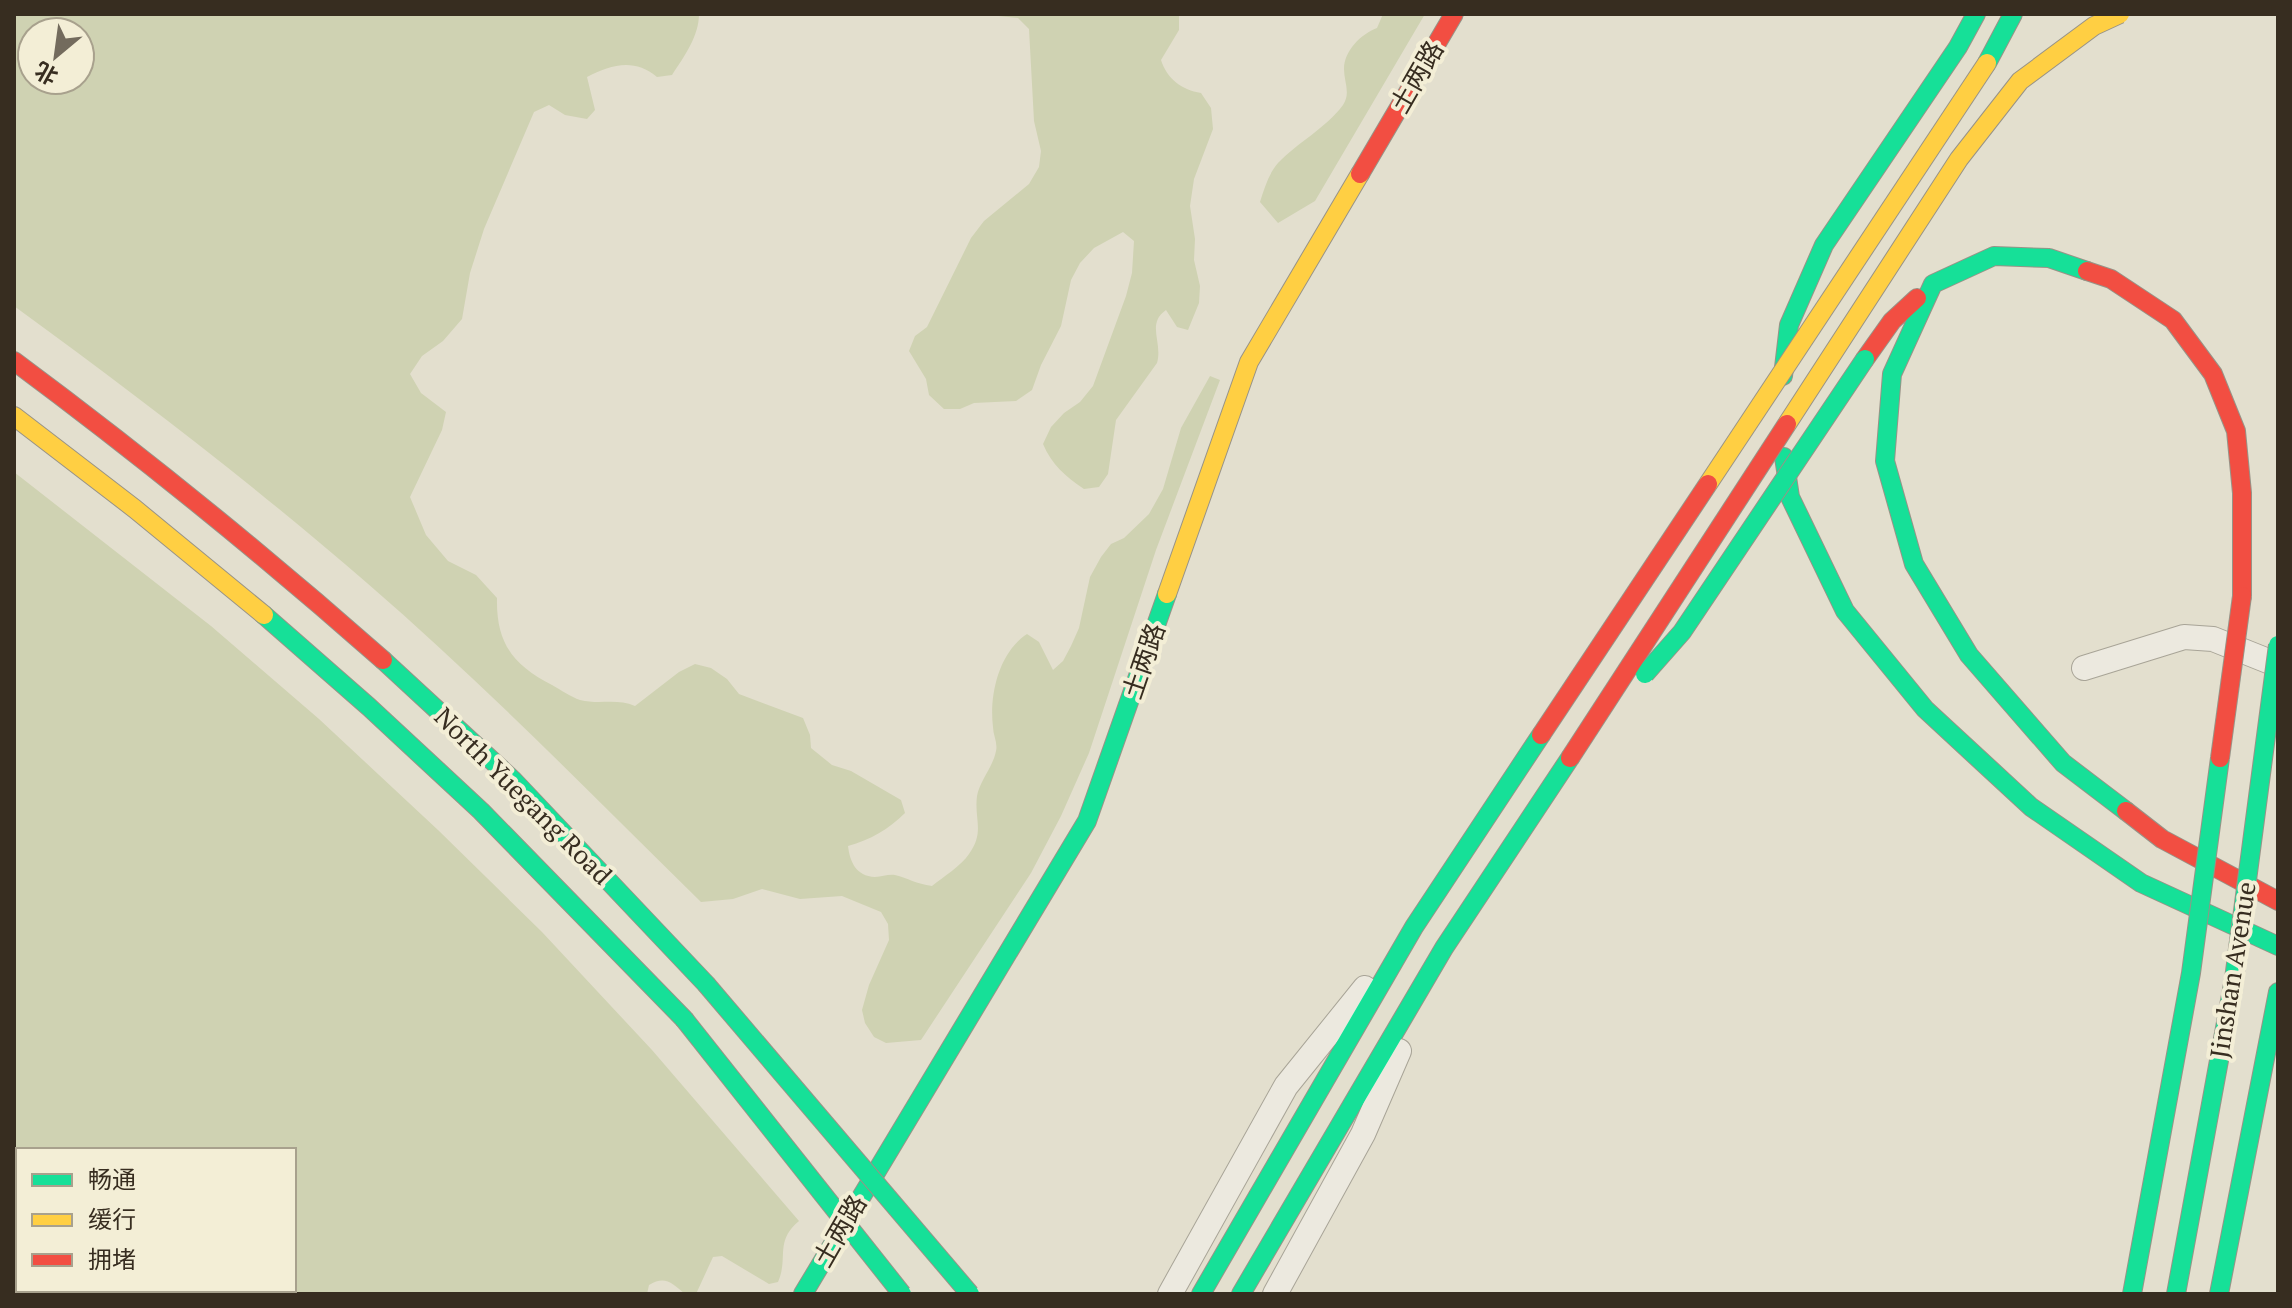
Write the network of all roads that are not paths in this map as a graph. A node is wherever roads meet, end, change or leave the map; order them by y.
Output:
1 (1454, 14) edge
2 (1976, 14) edge
3 (2013, 14) edge
4 (2120, 14) edge
5 (1933, 284) junction
6 (14, 361) edge
7 (14, 416) edge
8 (2278, 645) edge
9 (2278, 665) edge
10 (2084, 668) dead end
11 (1570, 758) junction
12 (2278, 901) edge
13 (1414, 927) junction
14 (2278, 946) edge
15 (1444, 948) junction
16 (2278, 992) edge
17 (803, 1294) edge
18 (902, 1294) edge
19 (970, 1294) edge
20 (1170, 1294) edge
21 (1201, 1294) edge
22 (1241, 1294) edge
23 (1275, 1294) edge
24 (2132, 1294) edge
25 (2176, 1294) edge
26 (2219, 1294) edge

1 - 17 main road, 土两路
2 - 14 main road, bridge
3 - 13 main road, bridge
4 - 11 main road, bridge
5 - 11 main road, bridge
5 - 12 main road, bridge
5 - 24 main road, bridge
6 - 19 main road, North Yuegang Road, bridge
7 - 18 main road, North Yuegang Road, bridge
8 - 25 main road, Jinshan Avenue, bridge
9 - 10 street
11 - 15 main road
13 - 20 street
13 - 21 main road
15 - 22 main road
15 - 23 street
16 - 26 main road, Jinshan Avenue

